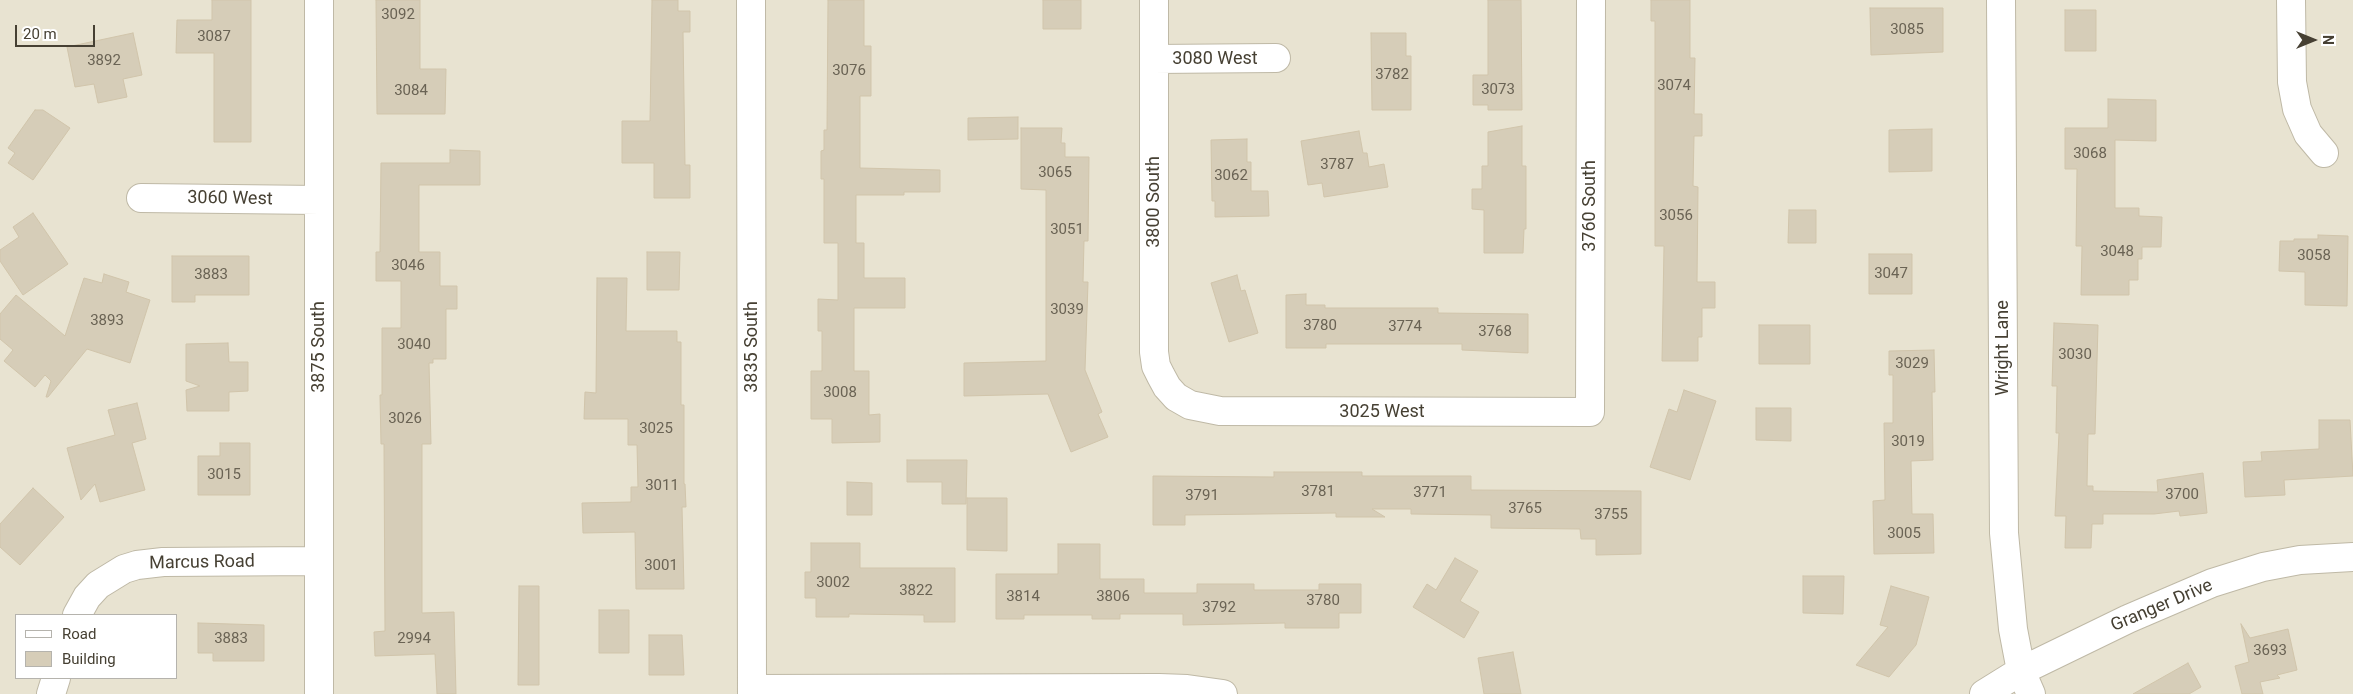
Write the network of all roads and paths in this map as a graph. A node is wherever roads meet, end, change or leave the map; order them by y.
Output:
1 (319, 0) edge
2 (751, 0) edge
3 (1154, 0) edge
4 (1590, 0) edge
5 (2002, 0) edge
6 (2291, 0) edge
7 (1276, 58) dead end
8 (1154, 59) junction
9 (2324, 153) dead end
10 (141, 198) dead end
11 (319, 200) junction
12 (1176, 397) joint
13 (1590, 412) joint
14 (2353, 557) edge
15 (319, 561) junction
16 (78, 614) edge
17 (56, 679) edge
18 (2026, 682) edge
19 (752, 692) edge
20 (50, 694) edge
21 (319, 694) edge
22 (1223, 694) edge
23 (1984, 694) edge

1 - 11 street, 3875 South
2 - 19 street, 3835 South
3 - 8 street, 3800 South
4 - 13 street, 3760 South
5 - 18 street, Wright Lane
6 - 9 street
7 - 8 street, 3080 West
8 - 12 street, 3800 South
10 - 11 street, 3060 West
11 - 15 street, 3875 South
12 - 13 street, 3025 West
14 - 18 street, Granger Drive
15 - 16 street, Marcus Road
15 - 21 street, 3875 South
17 - 20 street
18 - 23 street, Granger Drive
19 - 22 street

